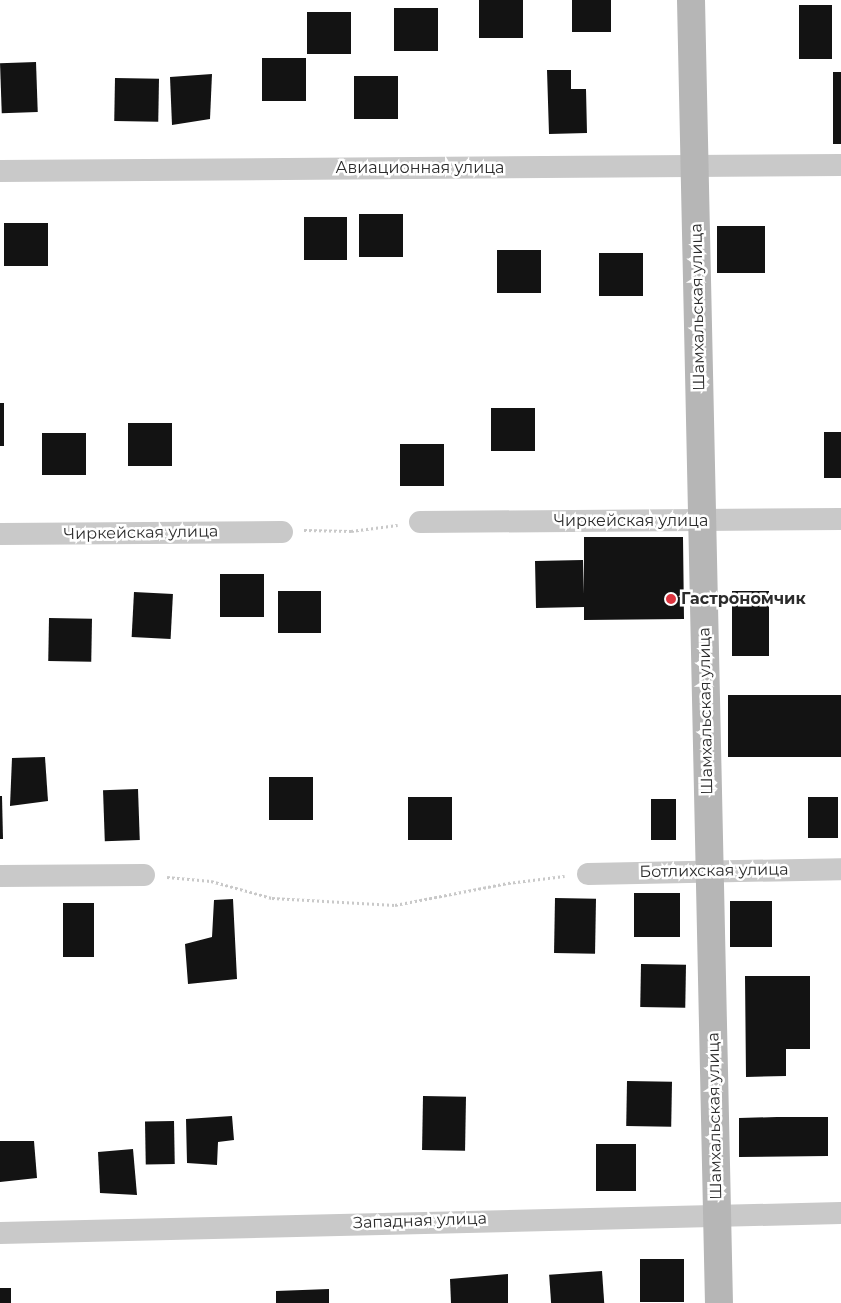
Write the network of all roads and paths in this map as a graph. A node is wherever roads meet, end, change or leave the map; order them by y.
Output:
1 (691, 0) edge
2 (841, 165) edge
3 (695, 166) junction
4 (0, 171) edge
5 (841, 519) edge
6 (702, 521) junction
7 (420, 522) joint
8 (282, 532) joint
9 (0, 534) edge
10 (841, 869) edge
11 (710, 871) junction
12 (588, 874) joint
13 (144, 875) joint
14 (0, 876) edge
15 (717, 1213) junction
16 (841, 1213) edge
17 (0, 1233) edge
18 (719, 1303) edge

1 - 3 street, Шамхальская улица
2 - 3 street, Авиационная улица
3 - 4 street, Авиационная улица
3 - 6 street, Шамхальская улица
5 - 6 street, Чиркейская улица
6 - 7 street, Чиркейская улица
6 - 11 street, Шамхальская улица
7 - 8 path
8 - 9 street, Чиркейская улица
10 - 11 street, Ботлихская улица
11 - 12 street, Ботлихская улица
11 - 15 street, Шамхальская улица
12 - 13 path
13 - 14 street
15 - 16 street, Западная улица
15 - 17 street, Западная улица
15 - 18 street, Шамхальская улица

